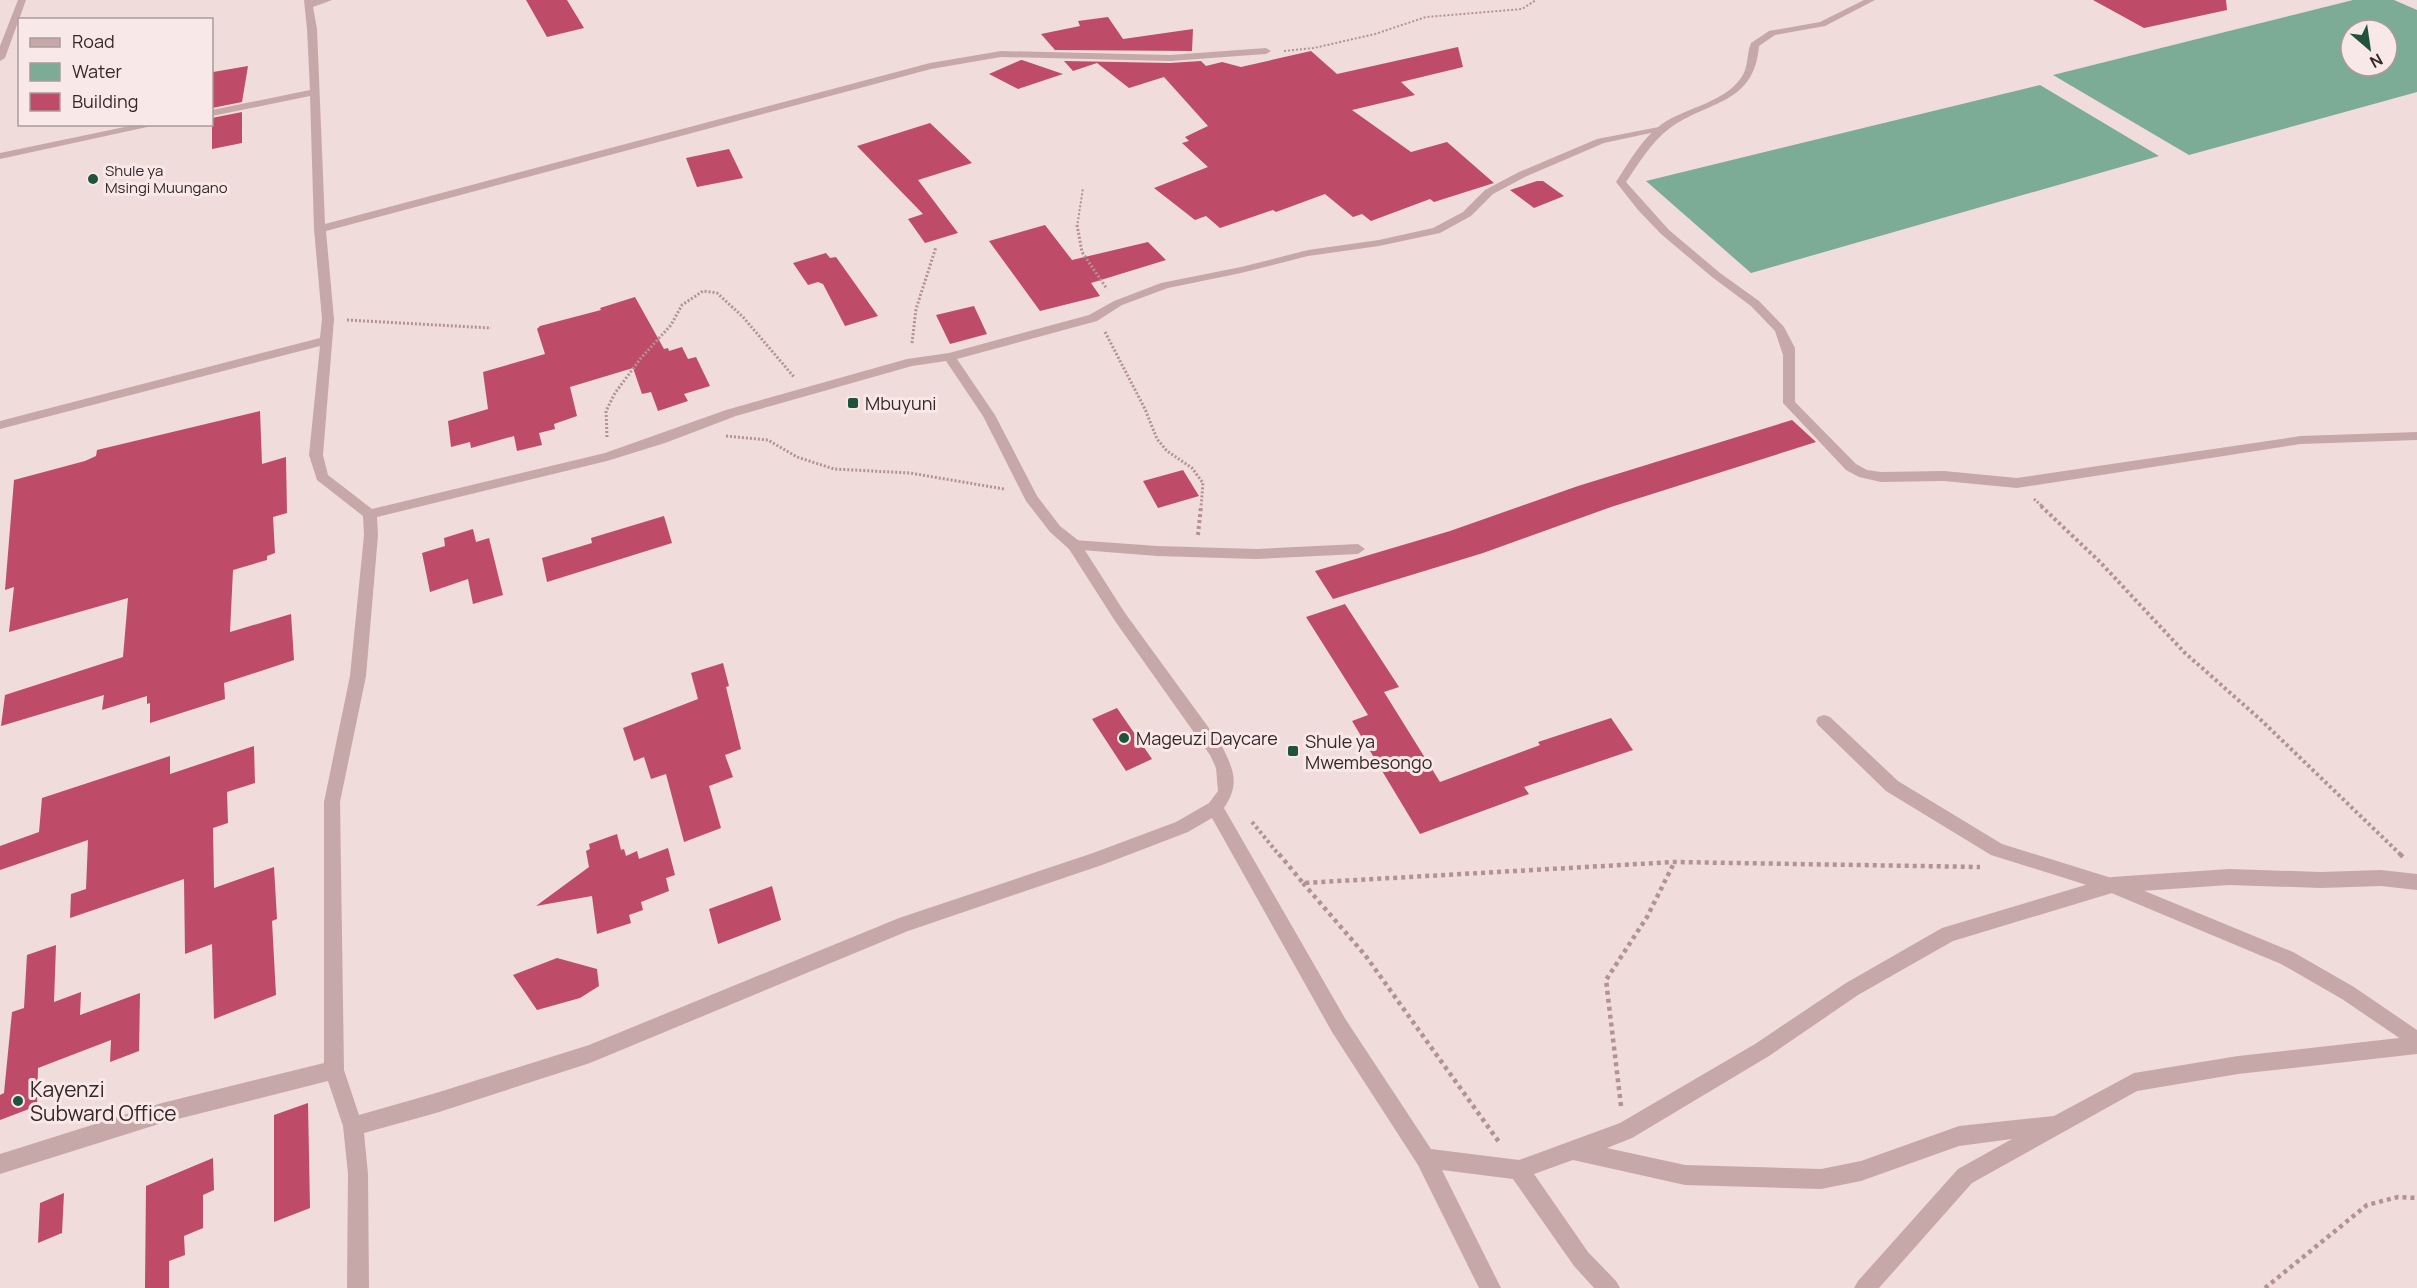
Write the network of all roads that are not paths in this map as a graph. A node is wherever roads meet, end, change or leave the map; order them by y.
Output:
1 (22, 0) edge
2 (328, 0) edge
3 (1871, 0) edge
4 (308, 2) edge
5 (1266, 51) road end
6 (0, 58) edge
7 (314, 92) junction
8 (213, 113) edge
9 (146, 126) edge
10 (1665, 127) junction
11 (0, 156) edge
12 (320, 229) junction
13 (325, 341) junction
14 (949, 357) junction
15 (0, 424) edge
16 (2417, 436) edge
17 (370, 514) junction
18 (1074, 545) junction
19 (1358, 549) dead end
20 (1824, 721) dead end
21 (1215, 808) junction
22 (2417, 882) edge
23 (2112, 885) junction
24 (2417, 1043) edge
25 (334, 1070) junction
26 (2060, 1123) junction
27 (353, 1126) junction
28 (1573, 1150) junction
29 (1425, 1158) junction
30 (0, 1164) edge
31 (1518, 1170) junction
32 (358, 1288) edge
33 (1490, 1288) edge
34 (1609, 1288) edge
35 (1865, 1288) edge

1 - 6 street
2 - 4 street
3 - 10 street
4 - 7 street
5 - 12 street
7 - 8 street
7 - 12 street
9 - 11 street
10 - 14 street
10 - 16 street
12 - 13 street
13 - 15 street
13 - 17 street
14 - 17 street
14 - 18 street
17 - 25 street
18 - 19 street
18 - 21 street
20 - 23 street
21 - 27 street
21 - 29 street
22 - 23 street
23 - 24 street
23 - 28 street
24 - 26 street
25 - 27 street
25 - 30 street
26 - 28 street
26 - 35 street
27 - 32 street
28 - 31 street
29 - 31 street
29 - 33 street
31 - 34 street

